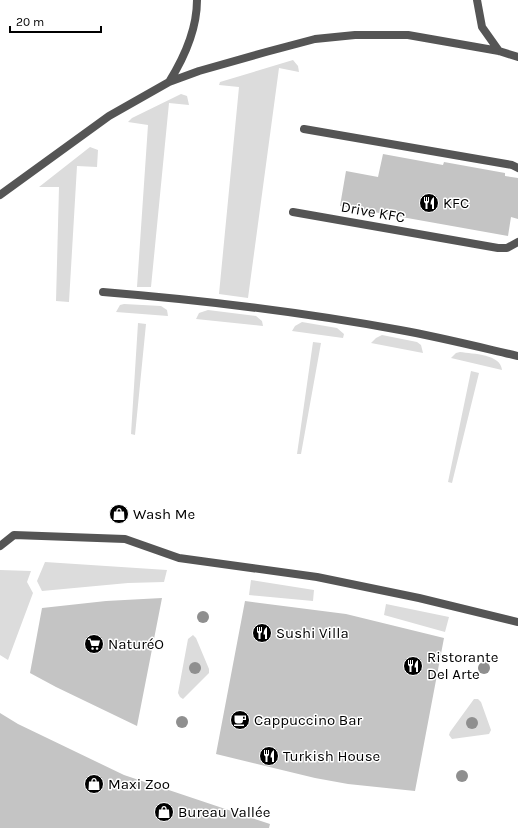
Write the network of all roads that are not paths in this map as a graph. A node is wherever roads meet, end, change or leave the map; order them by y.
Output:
1 (197, 0) edge
2 (477, 0) edge
3 (499, 51) junction
4 (518, 57) edge
5 (169, 82) junction
6 (304, 129) dead end
7 (518, 168) edge
8 (0, 195) edge
9 (293, 212) dead end
10 (518, 242) edge
11 (103, 292) dead end
12 (518, 356) edge
13 (0, 546) edge
14 (518, 622) edge

1 - 5 lane
2 - 3 lane
3 - 4 lane
3 - 5 lane
5 - 8 lane
6 - 7 lane
9 - 10 lane, Drive KFC
11 - 12 lane
13 - 14 lane

